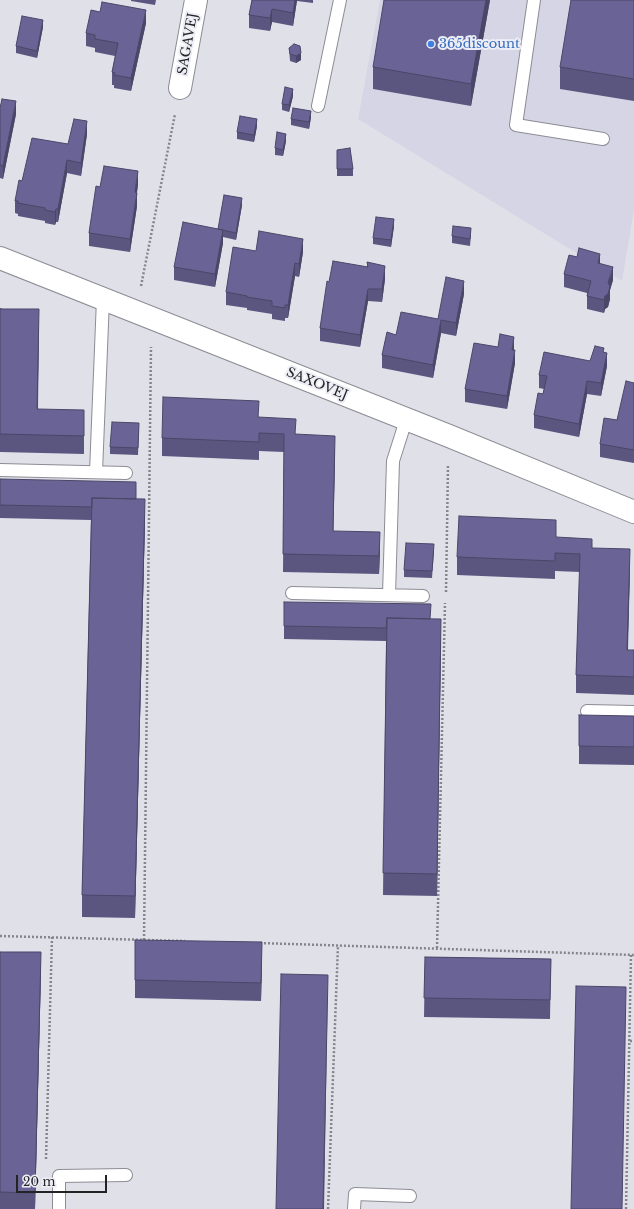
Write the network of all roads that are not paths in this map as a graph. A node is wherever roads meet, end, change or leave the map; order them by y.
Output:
1 (196, 0) edge
2 (340, 0) edge
3 (534, 0) edge
4 (180, 88) road end
5 (318, 106) dead end
6 (603, 139) dead end
7 (0, 258) edge
8 (104, 299) junction
9 (406, 420) junction
10 (0, 470) edge
11 (96, 472) junction
12 (126, 473) dead end
13 (634, 512) edge
14 (292, 593) dead end
15 (389, 595) junction
16 (423, 596) dead end
17 (587, 711) dead end
18 (634, 712) edge
19 (126, 1175) dead end
20 (410, 1196) dead end
21 (59, 1209) edge
22 (354, 1209) edge

1 - 4 street, SAGAVEJ
2 - 5 lane
3 - 6 lane
7 - 8 street, SAXOVEJ
8 - 9 street, SAXOVEJ
8 - 11 lane
9 - 13 street, SAXOVEJ
9 - 15 lane
10 - 11 lane
11 - 12 lane
14 - 15 lane
15 - 16 lane
17 - 18 lane
19 - 21 lane
20 - 22 lane

